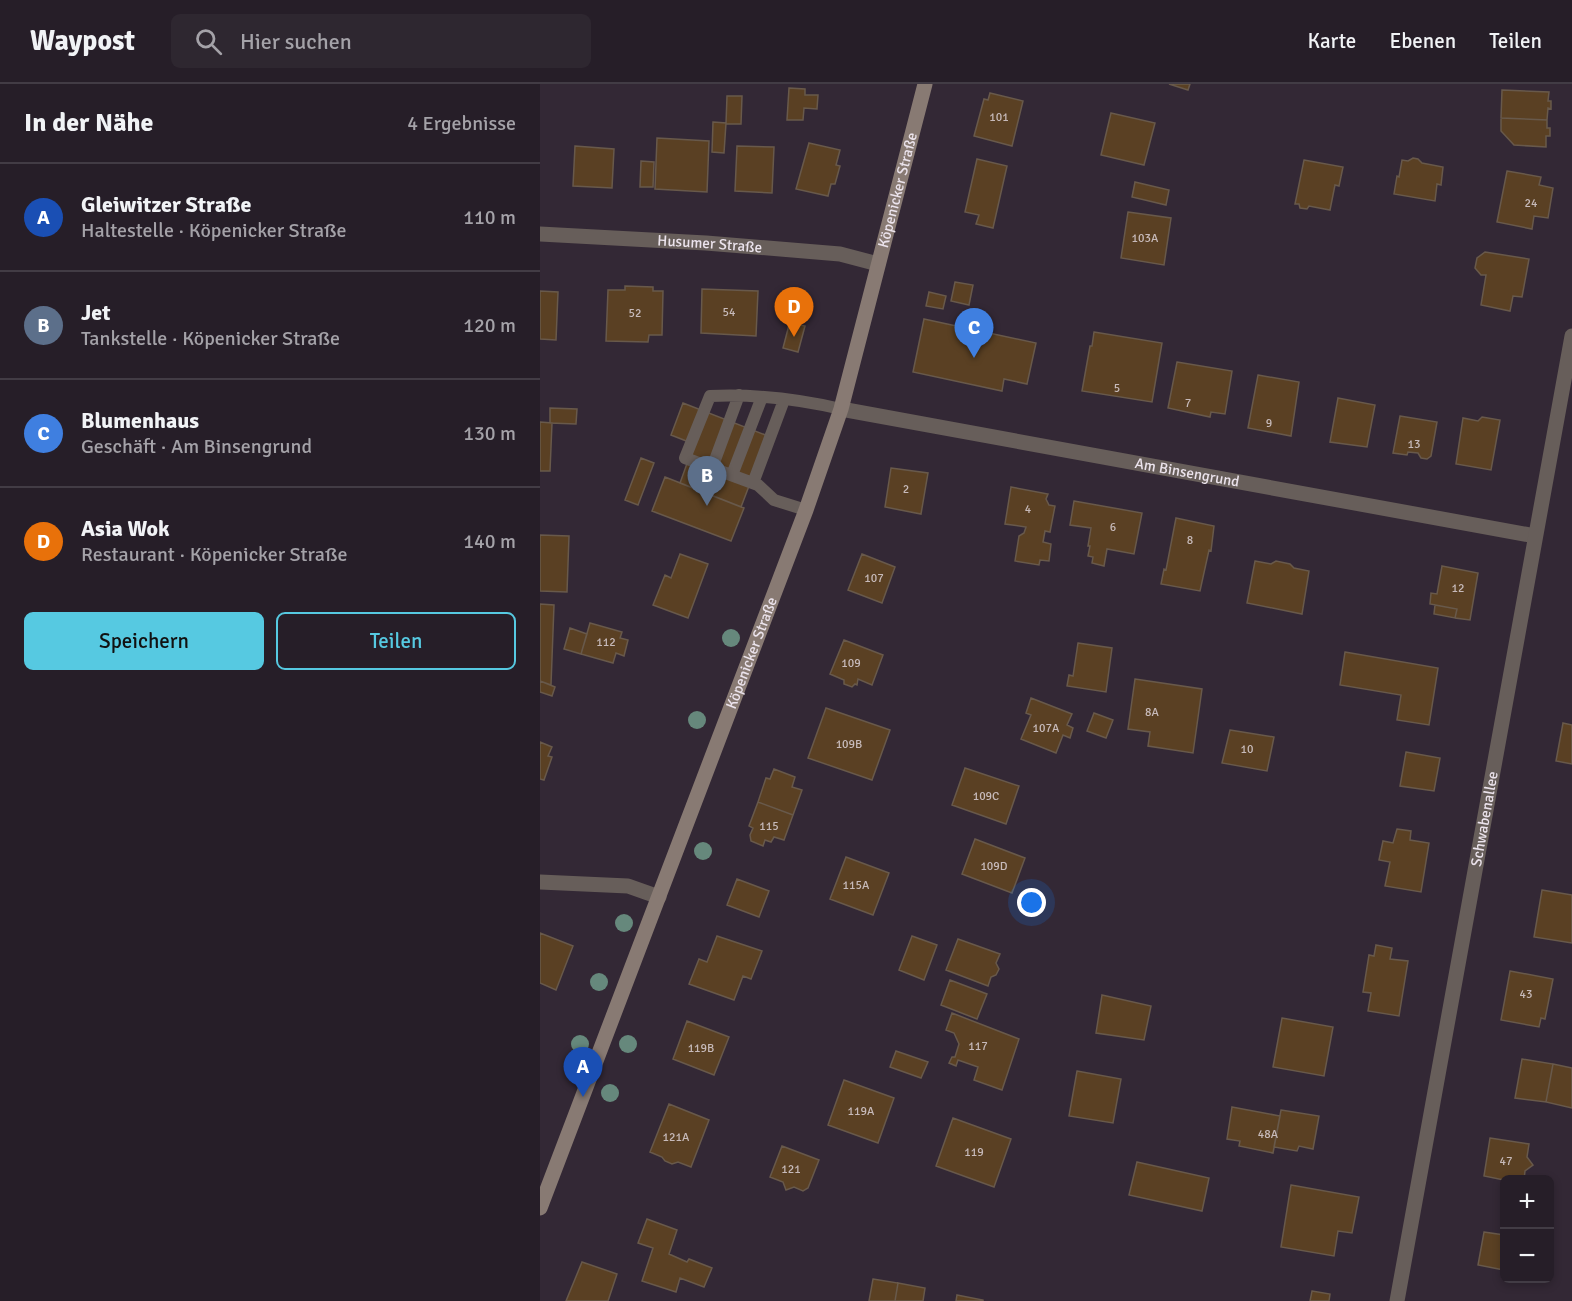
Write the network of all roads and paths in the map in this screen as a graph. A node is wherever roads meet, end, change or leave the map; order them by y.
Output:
1 (925, 84) edge
2 (540, 234) edge
3 (878, 264) junction
4 (1571, 342) edge
5 (740, 395) junction
6 (762, 398) junction
7 (784, 400) junction
8 (841, 409) junction
9 (712, 468) junction
10 (732, 475) junction
11 (753, 483) junction
12 (806, 510) junction
13 (1535, 536) junction
14 (540, 882) edge
15 (659, 897) junction
16 (540, 1208) edge
17 (1397, 1301) edge

1 - 3 main road, Köpenicker Straße
2 - 3 street, Husumer Straße
3 - 8 main road, Köpenicker Straße
4 - 13 street, Schwabenallee
5 - 6 lane
5 - 9 lane
5 - 9 lane
6 - 7 lane
6 - 10 lane
7 - 8 lane
7 - 11 lane
8 - 12 main road, Köpenicker Straße
8 - 13 street, Am Binsengrund
9 - 10 lane
10 - 11 lane
11 - 12 lane
12 - 15 main road, Köpenicker Straße
13 - 17 street, Schwabenallee
14 - 15 street
15 - 16 main road, Köpenicker Straße

